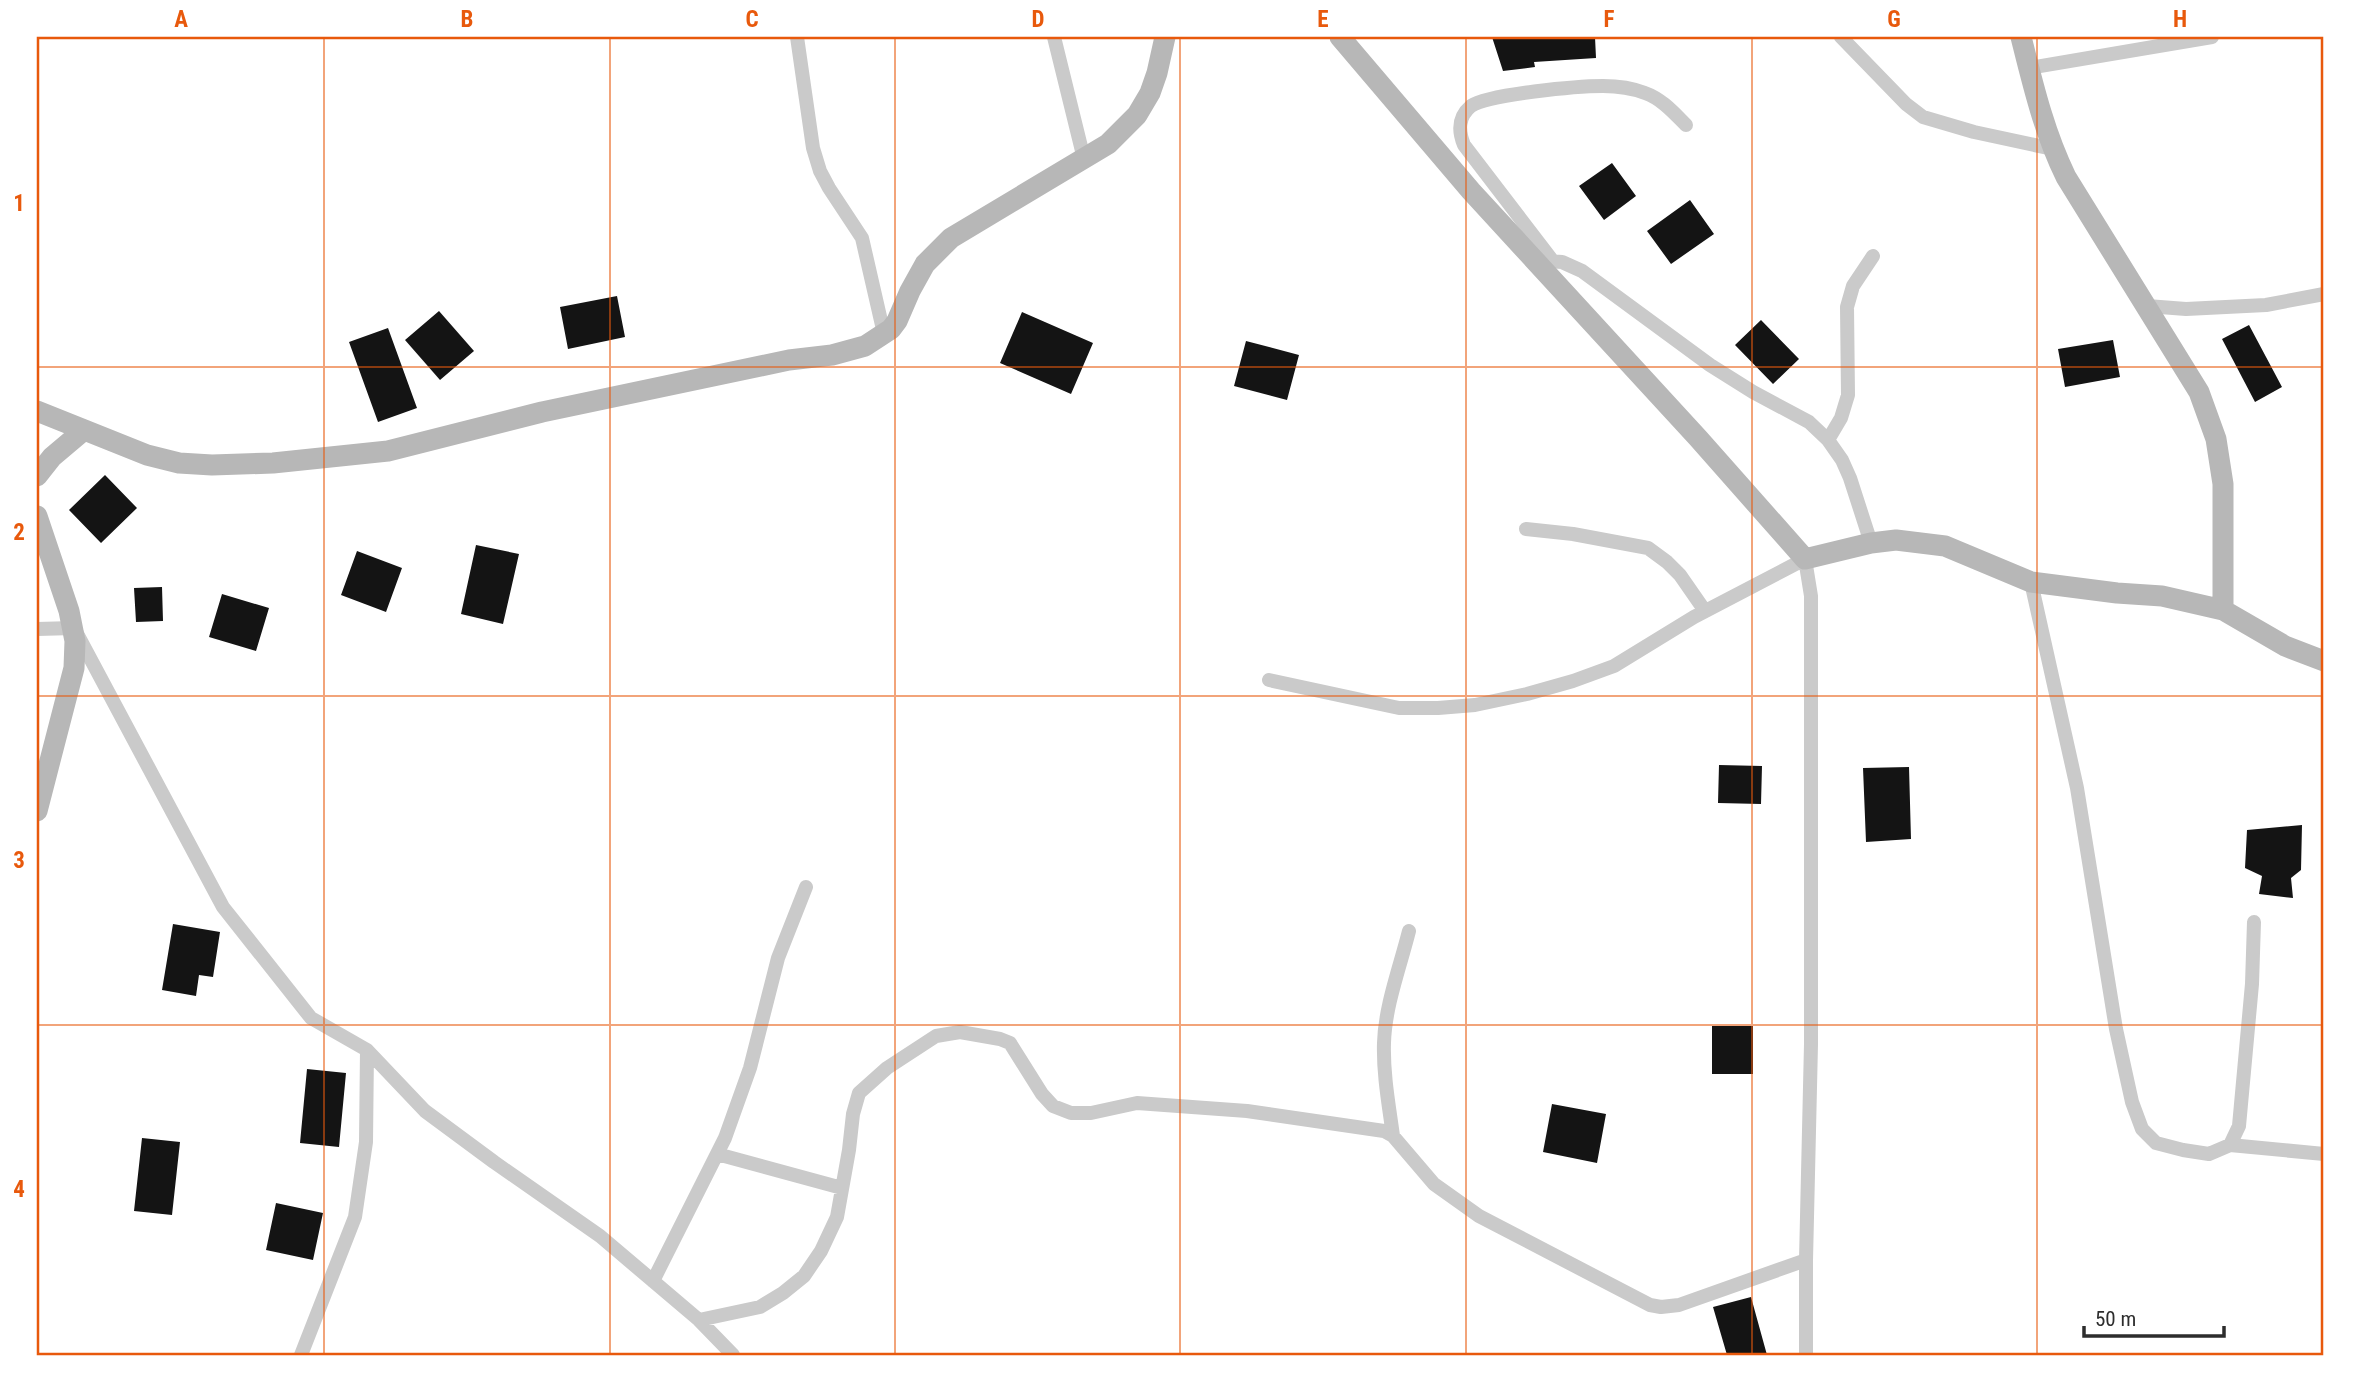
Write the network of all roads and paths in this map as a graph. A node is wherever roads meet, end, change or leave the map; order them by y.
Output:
1 (797, 37) edge
2 (1054, 37) edge
3 (1165, 37) edge
4 (1340, 37) edge
5 (1841, 37) edge
6 (2021, 37) edge
7 (2212, 37) edge
8 (2029, 68) junction
9 (1686, 125) dead end
10 (2053, 149) junction
11 (1084, 159) junction
12 (1873, 256) dead end
13 (1543, 260) junction
14 (2324, 294) edge
15 (2147, 306) junction
16 (884, 334) junction
17 (37, 411) edge
18 (84, 430) junction
19 (1828, 440) junction
20 (37, 476) edge
21 (37, 516) edge
22 (1526, 528) dead end
23 (1871, 543) junction
24 (1805, 559) junction
25 (2031, 582) junction
26 (2222, 610) junction
27 (1704, 611) junction
28 (74, 628) junction
29 (37, 629) edge
30 (2324, 661) edge
31 (1269, 680) dead end
32 (37, 811) edge
33 (806, 887) dead end
34 (2254, 922) dead end
35 (1409, 931) dead end
36 (367, 1050) junction
37 (1393, 1136) junction
38 (2230, 1145) junction
39 (717, 1154) junction
40 (2324, 1154) edge
41 (842, 1188) junction
42 (1806, 1260) junction
43 (653, 1281) junction
44 (699, 1320) junction
45 (301, 1355) edge
46 (733, 1355) edge
47 (1806, 1355) edge

1 - 16 street
2 - 11 street
3 - 11 main road
4 - 13 main road
5 - 10 street
6 - 8 main road
7 - 8 street
8 - 10 main road
9 - 13 street
10 - 15 main road
11 - 16 main road
12 - 19 street
13 - 19 street
13 - 24 main road
14 - 15 street
15 - 26 main road
16 - 18 main road
17 - 18 main road
18 - 20 main road
19 - 23 street
21 - 28 main road
22 - 27 street
23 - 24 main road
23 - 25 main road
24 - 27 street
24 - 42 street
25 - 26 main road
25 - 38 street
26 - 30 main road
27 - 31 street
28 - 29 street
28 - 32 main road
28 - 36 street
33 - 39 street
34 - 38 street
35 - 37 street
36 - 43 street
36 - 45 street
37 - 41 street
37 - 42 street
38 - 40 street
39 - 41 street
39 - 43 street
41 - 44 street
42 - 47 street
43 - 44 street
44 - 46 street

